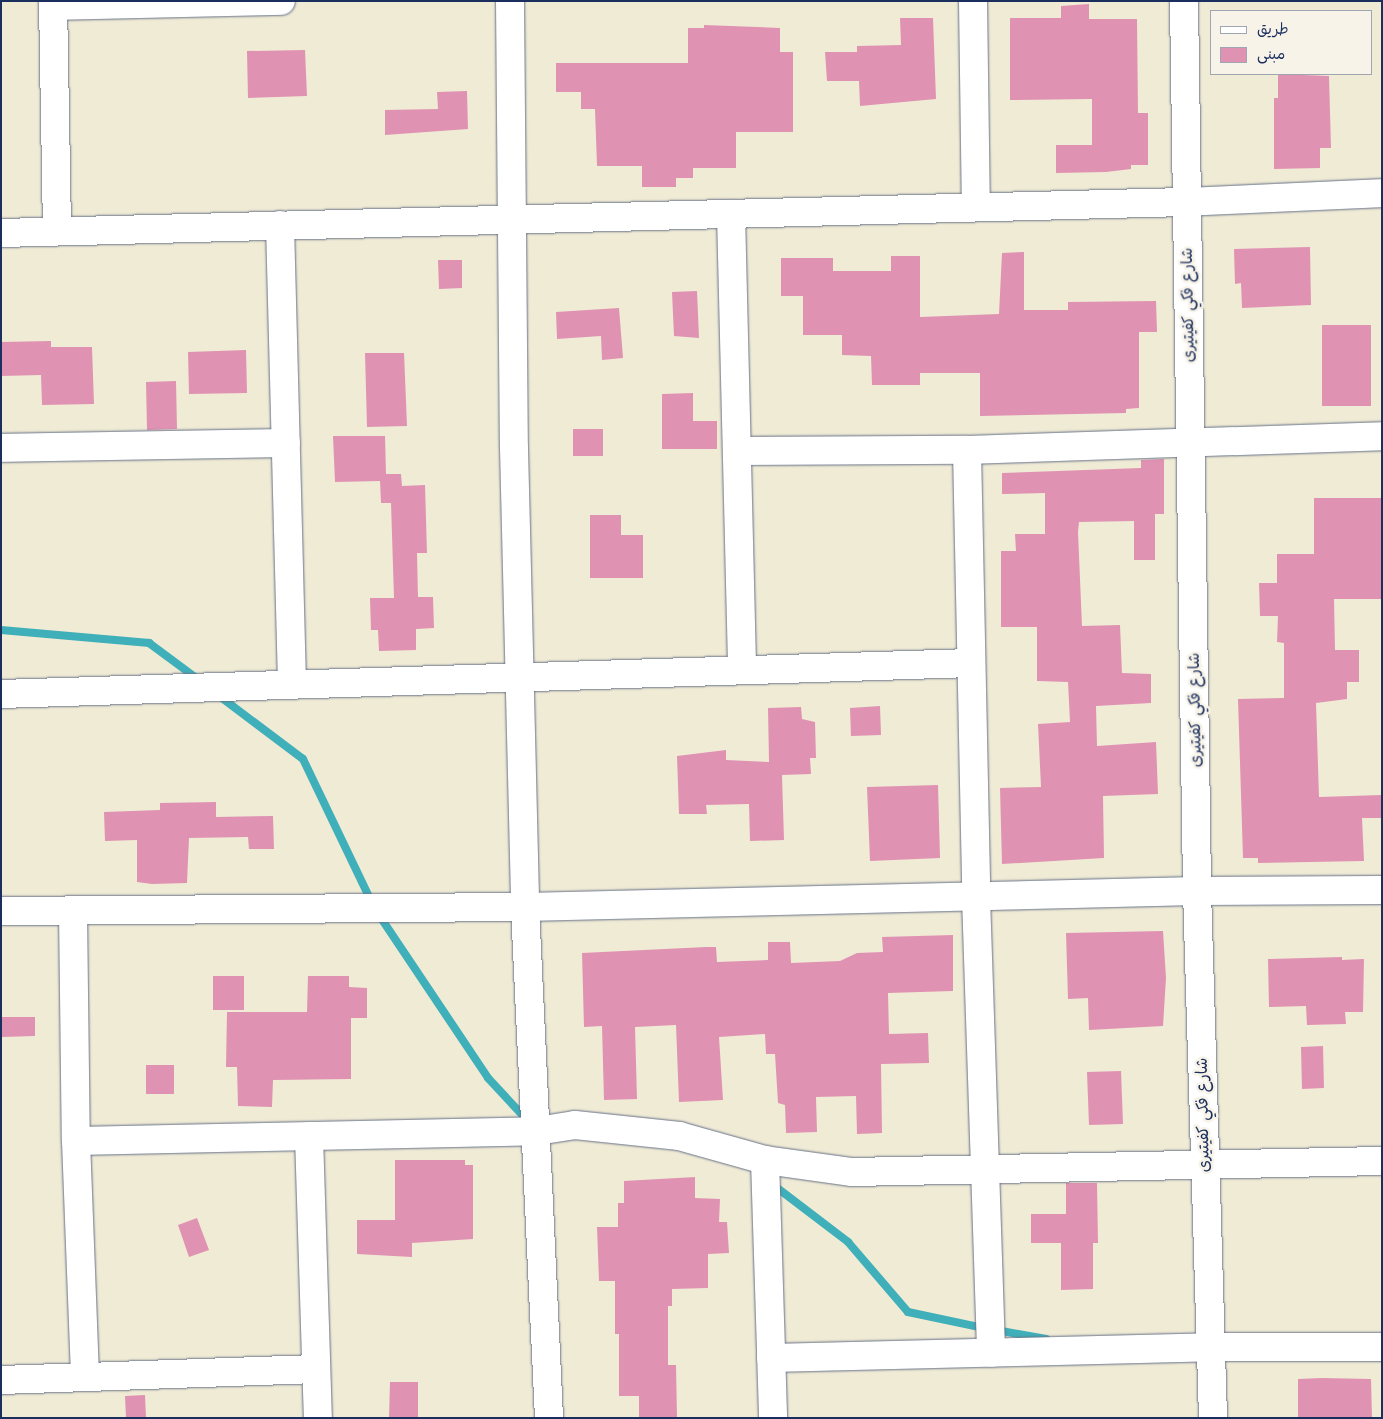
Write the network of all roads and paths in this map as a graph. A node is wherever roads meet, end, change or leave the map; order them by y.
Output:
1 (277, 1) edge
2 (281, 1) edge
3 (510, 1) edge
4 (973, 1) edge
5 (1184, 1) edge
6 (53, 3) edge
7 (1382, 193) edge
8 (1185, 202) junction
9 (976, 207) junction
10 (731, 214) junction
11 (513, 219) junction
12 (280, 225) junction
13 (57, 231) junction
14 (1, 233) edge
15 (1382, 436) edge
16 (1189, 441) junction
17 (286, 443) junction
18 (1, 448) edge
19 (967, 450) junction
20 (738, 451) junction
21 (971, 663) junction
22 (742, 670) junction
23 (518, 676) junction
24 (292, 684) junction
25 (1, 694) edge
26 (1382, 890) edge
27 (1197, 891) junction
28 (976, 897) junction
29 (525, 907) junction
30 (1, 911) edge
31 (73, 911) junction
32 (537, 1131) junction
33 (309, 1136) junction
34 (76, 1141) junction
35 (765, 1160) junction
36 (1382, 1161) edge
37 (1203, 1162) junction
38 (984, 1168) junction
39 (1211, 1347) junction
40 (1382, 1347) edge
41 (991, 1353) junction
42 (771, 1358) junction
43 (315, 1369) junction
44 (85, 1377) junction
45 (1, 1380) edge
46 (318, 1418) edge
47 (549, 1418) edge
48 (773, 1418) edge
49 (1213, 1418) edge

1 - 2 street
1 - 6 street
3 - 11 street
4 - 9 street
5 - 8 street, شارع فكي كفيتيرى
6 - 13 street
7 - 8 street
8 - 9 street
8 - 16 street, شارع فكي كفيتيرى
9 - 10 street
10 - 11 street
10 - 20 street
11 - 12 street
11 - 23 street
12 - 13 street
12 - 17 street
13 - 14 street
15 - 16 street
16 - 19 street
16 - 27 street, شارع فكي كفيتيرى
17 - 18 street
17 - 24 street
19 - 20 street
19 - 21 street
20 - 22 street
21 - 22 street
21 - 28 street
22 - 23 street
23 - 24 street
23 - 29 street
24 - 25 street
26 - 27 street
27 - 28 street
27 - 37 street, شارع فكي كفيتيرى
28 - 29 street
28 - 38 street
29 - 31 street
29 - 32 street
30 - 31 street
31 - 34 street
32 - 33 street
32 - 35 street
32 - 47 street
33 - 34 street
33 - 43 street
34 - 44 street
35 - 38 street
35 - 42 street
36 - 37 street
37 - 38 street
37 - 39 street, شارع فكي كفيتيرى
38 - 41 street
39 - 40 street
39 - 41 street
39 - 49 street, شارع فكي كفيتيرى
41 - 42 street
42 - 48 street
43 - 44 street
43 - 46 street
44 - 45 street

